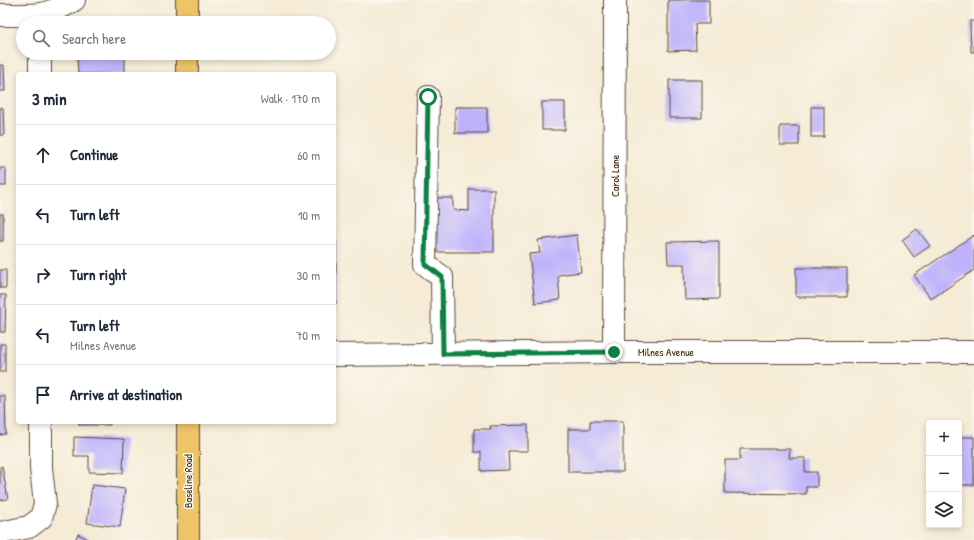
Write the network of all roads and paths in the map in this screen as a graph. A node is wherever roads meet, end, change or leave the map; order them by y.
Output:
1 (74, 0) edge
2 (187, 0) edge
3 (615, 0) edge
4 (0, 15) edge
5 (46, 16) edge
6 (187, 16) edge
7 (16, 17) edge
8 (40, 60) edge
9 (187, 60) edge
10 (40, 72) edge
11 (187, 72) edge
12 (428, 97) dead end
13 (614, 352) junction
14 (974, 352) edge
15 (443, 354) junction
16 (336, 355) edge
17 (41, 424) edge
18 (188, 424) edge
19 (0, 533) edge
20 (188, 540) edge

1 - 5 street
2 - 6 main road
3 - 13 street, Carol Lane
4 - 7 street
8 - 10 street
9 - 11 main road
12 - 15 street
13 - 14 street, Milnes Avenue
13 - 15 street, Milnes Avenue
15 - 16 street, Milnes Avenue
17 - 19 street
18 - 20 main road, Baseline Road

